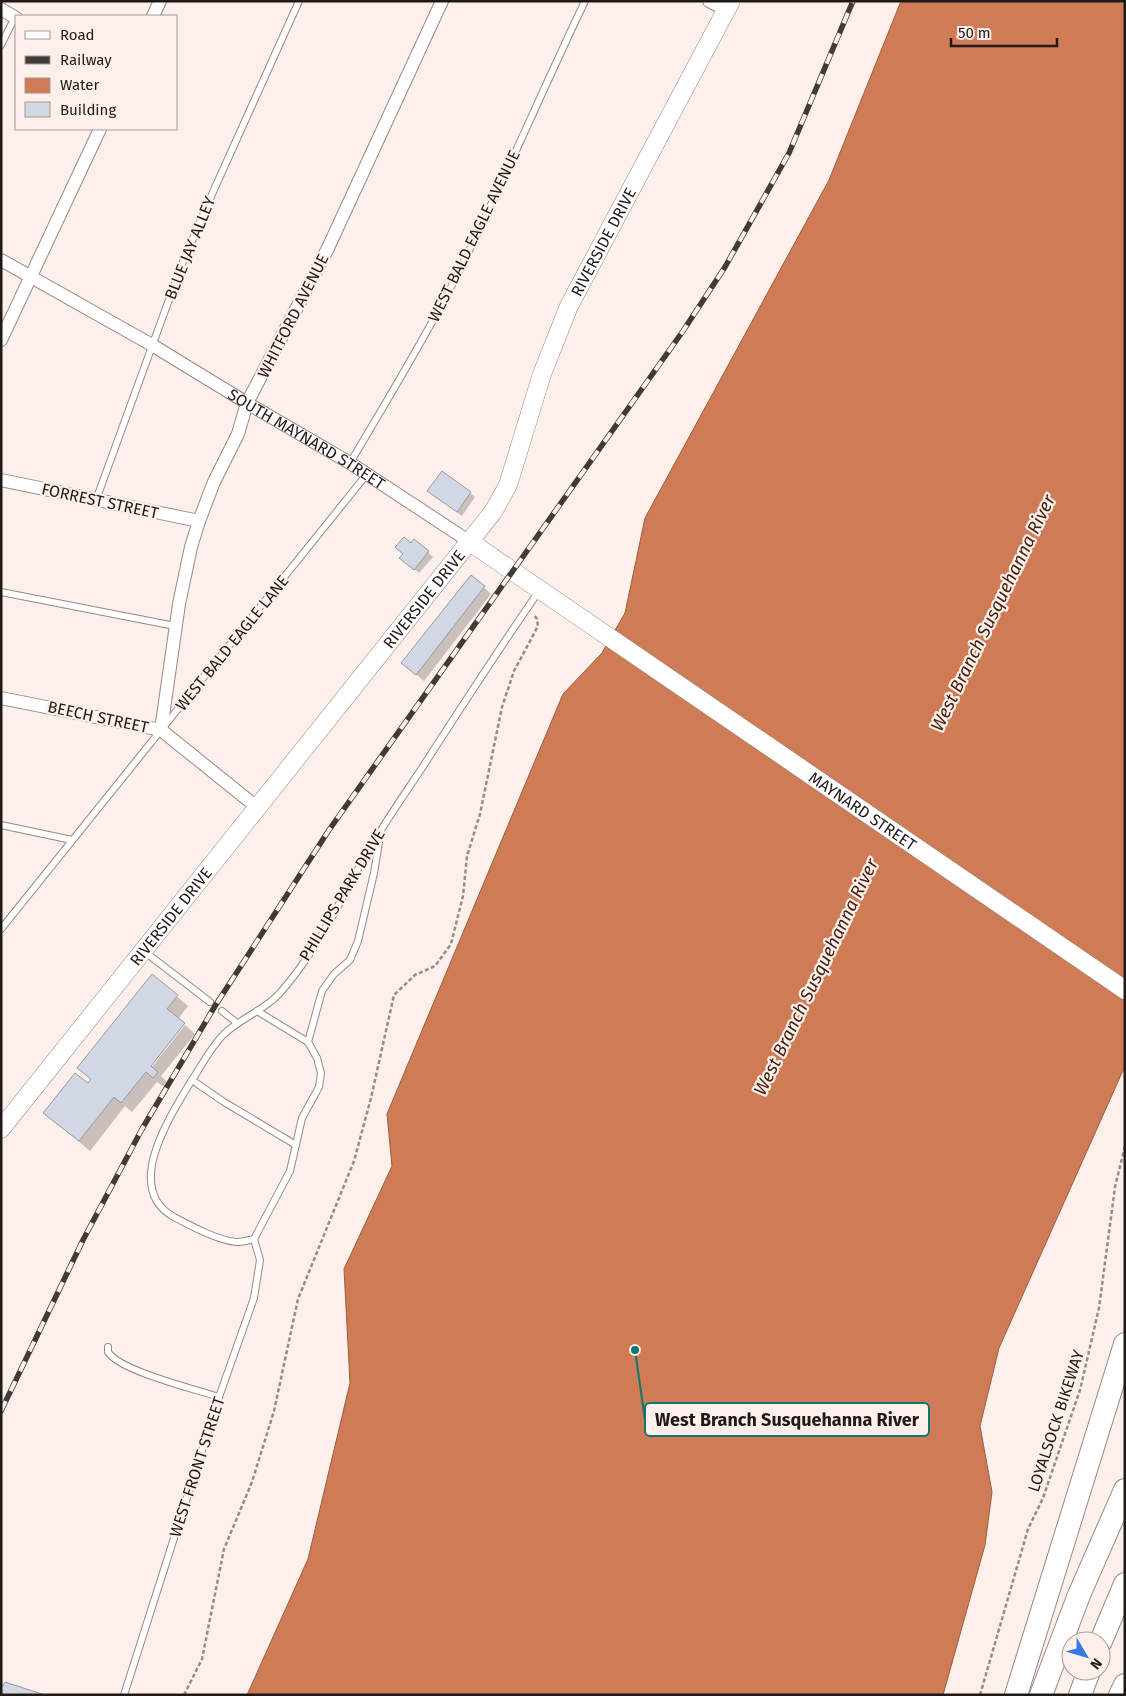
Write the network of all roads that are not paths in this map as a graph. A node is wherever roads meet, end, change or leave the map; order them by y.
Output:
1 (160, 1) edge
2 (299, 1) edge
3 (442, 1) edge
4 (585, 1) edge
5 (709, 1) edge
6 (728, 6) edge
7 (1, 10) edge
8 (153, 15) edge
9 (15, 17) edge
10 (15, 19) edge
11 (1, 45) edge
12 (100, 130) edge
13 (1, 260) edge
14 (31, 278) junction
15 (1, 340) edge
16 (152, 345) junction
17 (248, 403) junction
18 (350, 463) junction
19 (367, 474) junction
20 (1, 480) edge
21 (96, 500) junction
22 (199, 521) junction
23 (470, 542) junction
24 (540, 590) junction
25 (1, 592) edge
26 (175, 626) junction
27 (602, 632) joint
28 (1, 698) edge
29 (161, 730) junction
30 (258, 808) junction
31 (1, 825) edge
32 (380, 832) junction
33 (72, 840) junction
34 (1, 929) edge
35 (144, 951) junction
36 (1125, 990) edge
37 (210, 1002) dead end
38 (222, 1011) dead end
39 (257, 1011) junction
40 (237, 1023) junction
41 (308, 1042) junction
42 (192, 1080) junction
43 (1, 1129) edge
44 (296, 1145) junction
45 (254, 1239) junction
46 (1125, 1344) edge
47 (108, 1347) dead end
48 (219, 1396) junction
49 (1125, 1490) edge
50 (1125, 1584) edge
51 (1106, 1631) edge
52 (1085, 1681) edge
53 (1125, 1685) edge
54 (124, 1695) edge
55 (1016, 1695) edge
56 (1040, 1695) edge
57 (1080, 1695) edge
58 (1120, 1695) edge

1 - 8 street
2 - 16 lane, BLUE JAY ALLEY
3 - 17 street, WHITFORD AVENUE
4 - 18 lane, WEST BALD EAGLE AVENUE
5 - 6 street
6 - 23 main road, RIVERSIDE DRIVE
7 - 9 street
10 - 11 lane
12 - 14 street
13 - 14 street, SOUTH MAYNARD STREET
14 - 15 street
14 - 16 street, SOUTH MAYNARD STREET
16 - 17 street, SOUTH MAYNARD STREET
16 - 21 lane, BLUE JAY ALLEY
17 - 18 street, SOUTH MAYNARD STREET
17 - 22 street, WHITFORD AVENUE
18 - 19 street, SOUTH MAYNARD STREET
19 - 23 street, SOUTH MAYNARD STREET
19 - 29 lane, WEST BALD EAGLE LANE
20 - 21 street, FORREST STREET
21 - 22 street, FORREST STREET
22 - 26 street, WHITFORD AVENUE
23 - 24 main road, SOUTH MAYNARD STREET
23 - 30 main road, RIVERSIDE DRIVE
24 - 27 main road, SOUTH MAYNARD STREET
24 - 32 lane, PHILLIPS PARK DRIVE
25 - 26 lane
26 - 29 street, WHITFORD AVENUE
27 - 36 main road, MAYNARD STREET
28 - 29 street, BEECH STREET
29 - 30 street, BEECH STREET
29 - 33 lane, WEST BALD EAGLE LANE
30 - 35 main road, RIVERSIDE DRIVE
31 - 33 lane
32 - 39 lane, PHILLIPS PARK DRIVE
32 - 41 lane
33 - 34 lane, WEST BALD EAGLE LANE
35 - 37 lane
35 - 43 main road, RIVERSIDE DRIVE
38 - 40 lane
39 - 40 lane, PHILLIPS PARK DRIVE
39 - 41 lane
40 - 42 lane, PHILLIPS PARK DRIVE
41 - 44 lane
42 - 44 lane
42 - 45 lane, PHILLIPS PARK DRIVE
44 - 45 lane
45 - 48 lane, WEST FRONT STREET
46 - 55 highway
47 - 48 lane
48 - 54 lane, WEST FRONT STREET
49 - 56 highway
50 - 51 highway
52 - 57 highway
53 - 58 highway

